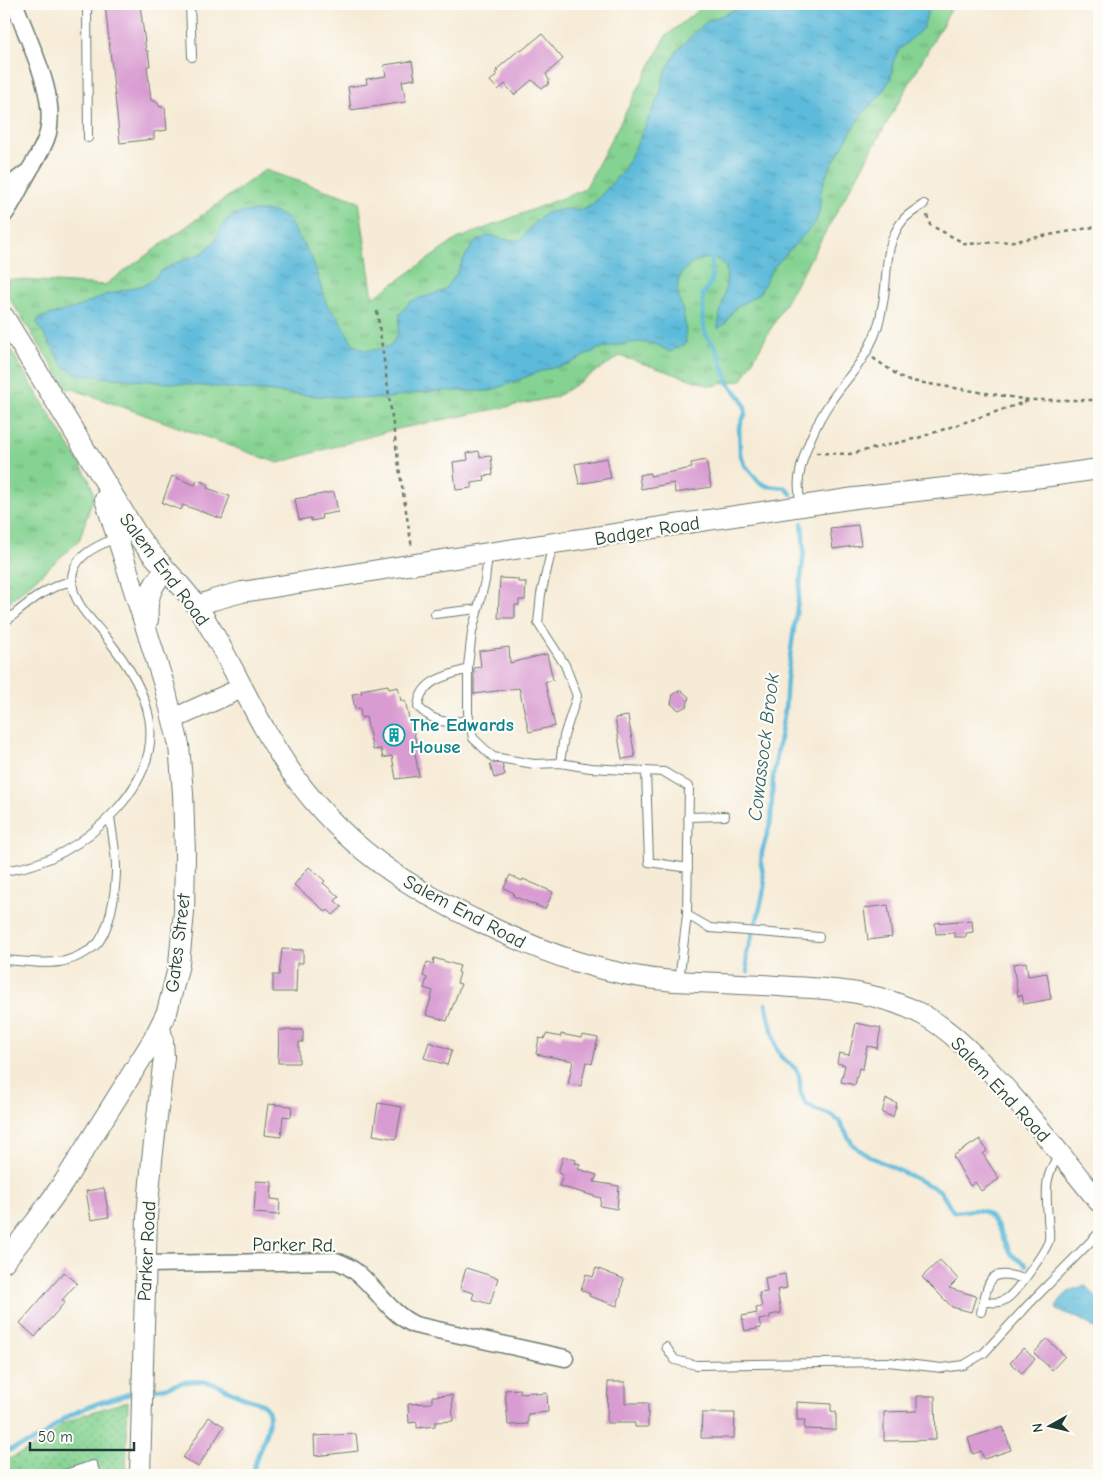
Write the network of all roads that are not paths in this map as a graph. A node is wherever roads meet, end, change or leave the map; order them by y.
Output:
1 (15, 4) edge
2 (87, 4) edge
3 (190, 4) edge
4 (192, 58) dead end
5 (88, 138) dead end
6 (28, 172) junction
7 (4, 190) edge
8 (924, 204) road end
9 (4, 215) edge
10 (4, 317) edge
11 (95, 465) junction
12 (1099, 469) edge
13 (801, 507) junction
14 (118, 537) junction
15 (553, 544) junction
16 (488, 554) junction
17 (166, 570) junction
18 (72, 581) junction
19 (197, 606) junction
20 (478, 609) junction
21 (435, 614) dead end
22 (4, 623) edge
23 (150, 639) junction
24 (468, 669) junction
25 (242, 688) junction
26 (173, 719) junction
27 (469, 720) junction
28 (560, 763) junction
29 (646, 771) junction
30 (110, 816) junction
31 (725, 816) dead end
32 (688, 817) junction
33 (688, 868) junction
34 (4, 871) edge
35 (687, 915) junction
36 (819, 937) dead end
37 (4, 960) edge
38 (679, 981) junction
39 (160, 1027) junction
40 (1061, 1153) junction
41 (1099, 1202) edge
42 (1099, 1233) edge
43 (4, 1262) edge
44 (146, 1264) junction
45 (1024, 1278) junction
46 (984, 1301) junction
47 (981, 1312) dead end
48 (666, 1347) dead end
49 (565, 1358) dead end
50 (62, 1475) edge
51 (96, 1475) edge
52 (140, 1475) edge

1 - 6 street
2 - 5 lane
3 - 4 lane
6 - 7 street
6 - 9 street
8 - 13 lane
10 - 11 street, Salem End Road
11 - 14 street, Gates Street
11 - 17 street, Salem End Road
12 - 13 street, Badger Road
13 - 15 street, Badger Road
14 - 18 lane
14 - 23 street, Gates Street
15 - 16 street, Badger Road
15 - 28 lane
16 - 19 street, Badger Road
16 - 20 lane
17 - 19 street, Salem End Road
17 - 23 street, Gates Street
18 - 22 lane
18 - 30 lane
19 - 25 street, Salem End Road
20 - 21 lane
20 - 24 lane
23 - 26 street, Gates Street
24 - 27 lane
24 - 27 lane
25 - 26 street
25 - 38 street, Salem End Road
26 - 39 street, Gates Street
27 - 28 lane
28 - 29 lane
29 - 32 lane
29 - 33 lane
30 - 34 lane
30 - 37 lane
31 - 32 lane
32 - 33 lane
33 - 35 lane
35 - 36 lane
35 - 38 lane
38 - 40 street, Salem End Road
39 - 43 street, Gates Street
39 - 44 street, Parker Road
40 - 41 street, Salem End Road
40 - 45 lane
42 - 48 lane
44 - 49 street, Parker Rd.
44 - 52 street, Parker Road
45 - 46 lane
45 - 46 lane
46 - 47 lane
50 - 51 lane

